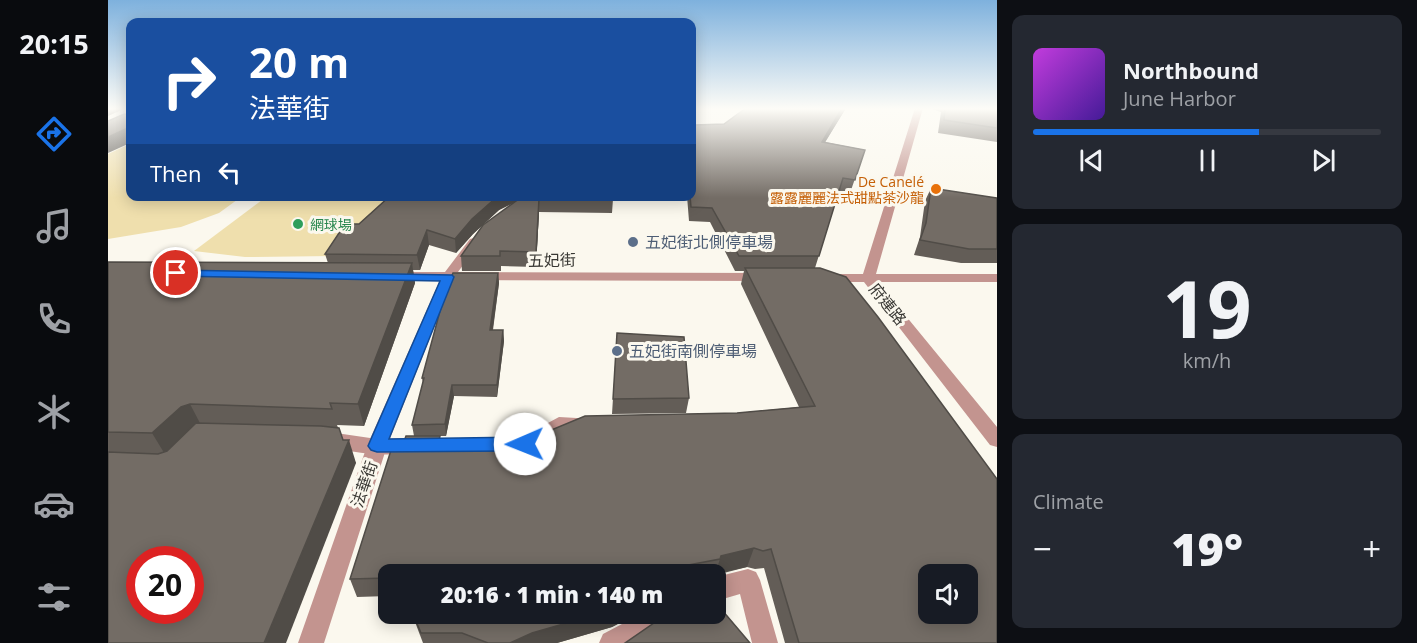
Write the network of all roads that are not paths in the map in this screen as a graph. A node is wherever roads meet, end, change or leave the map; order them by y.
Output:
1 (908, 138) edge
2 (488, 228) edge
3 (378, 276) edge
4 (448, 277) junction
5 (772, 277) edge
6 (808, 277) edge
7 (868, 278) junction
8 (997, 278) edge
9 (605, 423) edge
10 (306, 438) edge
11 (997, 440) edge
12 (434, 445) edge
13 (468, 445) edge
14 (377, 446) junction
15 (726, 586) edge
16 (647, 624) edge
17 (311, 643) edge
18 (612, 643) edge
19 (765, 643) edge

1 - 7 street, 府連路
2 - 4 street, 法華街
3 - 4 street, 五妃街
4 - 5 street, 五妃街
4 - 14 street, 法華街
6 - 7 street
7 - 8 street
7 - 11 street, 府連路
9 - 13 street
10 - 14 street
12 - 14 street
14 - 17 street, 法華街
15 - 19 street
16 - 18 street

